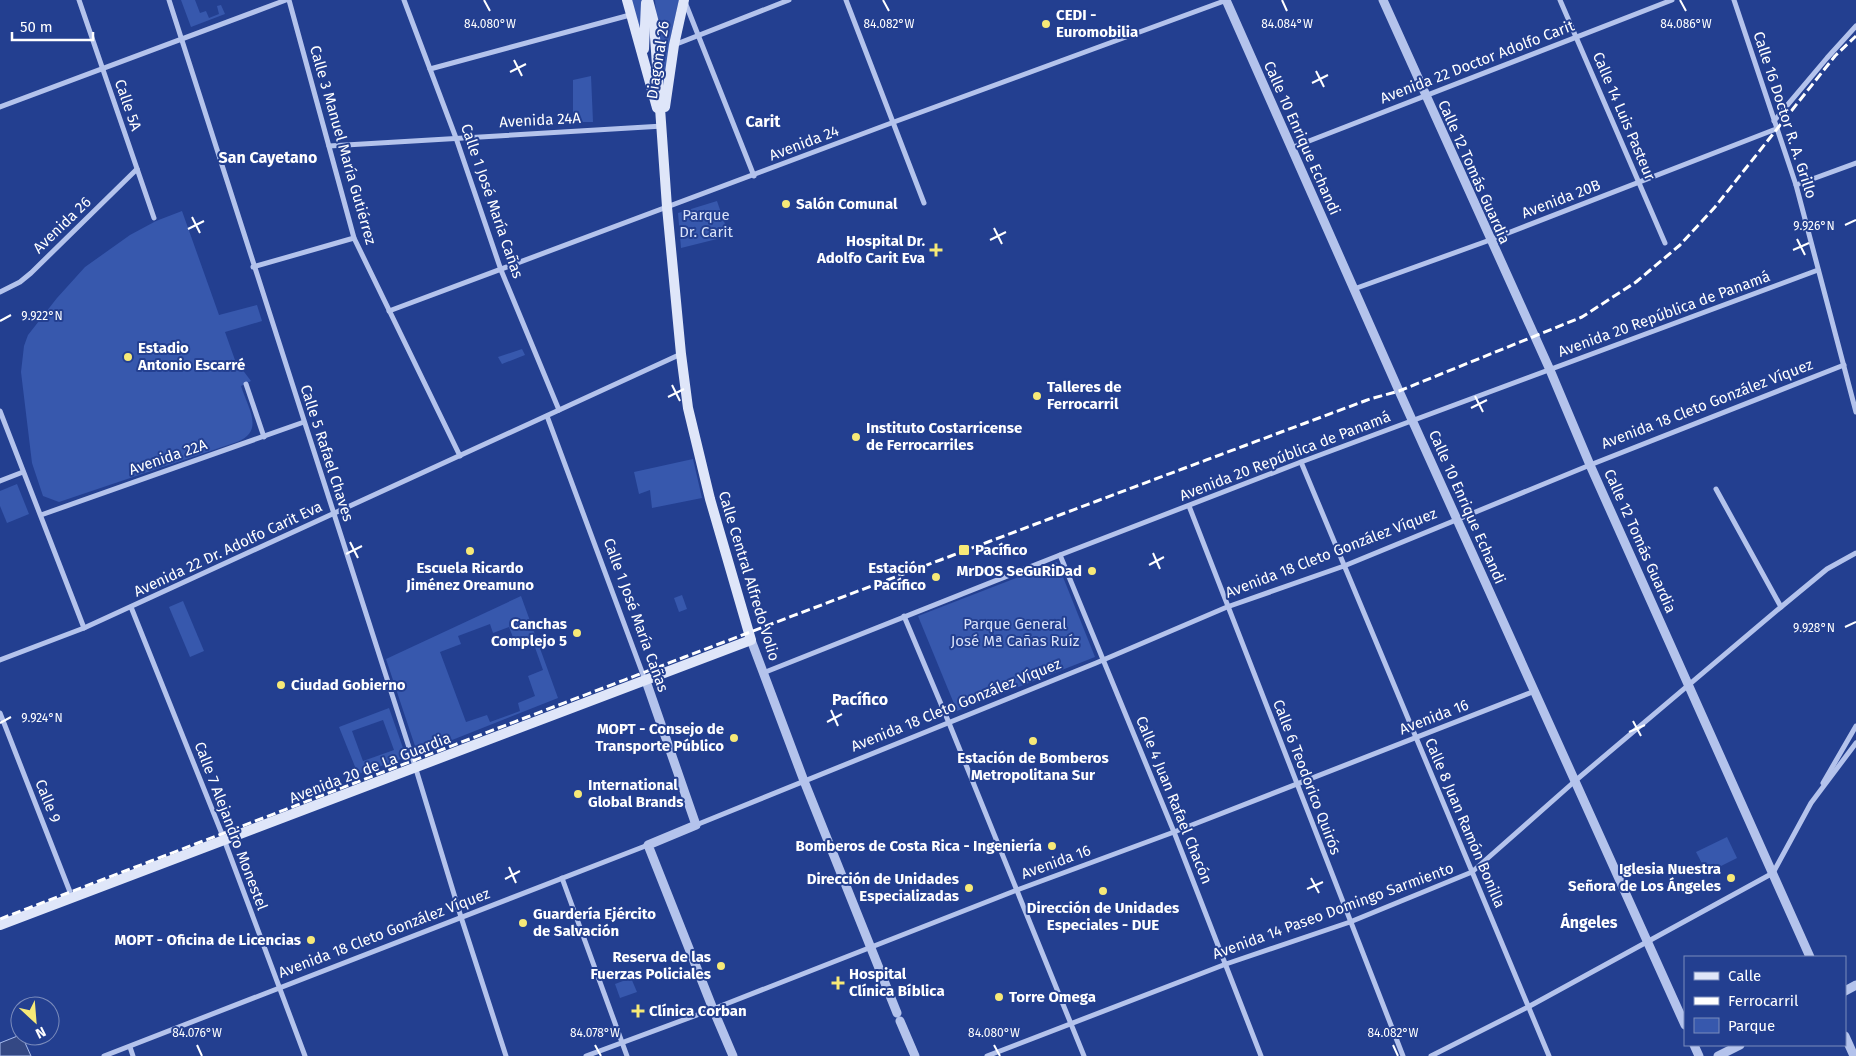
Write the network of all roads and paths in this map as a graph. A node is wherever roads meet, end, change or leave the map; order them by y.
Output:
1 (79, 0) edge
2 (168, 0) edge
3 (288, 0) edge
4 (404, 0) edge
5 (627, 0) edge
6 (647, 0) edge
7 (684, 0) edge
8 (789, 0) edge
9 (846, 0) edge
10 (1227, 0) edge
11 (1382, 0) edge
12 (1560, 0) edge
13 (1672, 0) edge
14 (1734, 0) edge
15 (630, 15) junction
16 (1856, 26) edge
17 (698, 36) junction
18 (1576, 37) junction
19 (181, 38) junction
20 (674, 45) junction
21 (644, 60) junction
22 (102, 68) junction
23 (430, 69) junction
24 (1424, 95) junction
25 (0, 107) edge
26 (1774, 121) junction
27 (893, 122) junction
28 (662, 126) junction
29 (1776, 129) junction
30 (456, 138) junction
31 (329, 146) junction
32 (1291, 148) junction
33 (1856, 163) edge
34 (137, 169) junction
35 (754, 176) junction
36 (1639, 182) junction
37 (1796, 185) junction
38 (924, 203) dead end
39 (667, 207) junction
40 (154, 218) dead end
41 (354, 238) junction
42 (1490, 240) junction
43 (1665, 243) dead end
44 (253, 267) junction
45 (501, 270) junction
46 (1818, 270) junction
47 (1354, 289) junction
48 (0, 292) edge
49 (389, 311) junction
50 (681, 354) junction
51 (1844, 365) junction
52 (1550, 370) junction
53 (246, 384) dead end
54 (559, 410) junction
55 (0, 411) edge
56 (1856, 412) edge
57 (547, 416) junction
58 (1413, 421) junction
59 (304, 422) junction
60 (264, 437) junction
61 (460, 456) junction
62 (1301, 462) junction
63 (1590, 464) junction
64 (23, 472) junction
65 (0, 481) edge
66 (1716, 489) dead end
67 (1189, 506) junction
68 (334, 514) junction
69 (41, 515) junction
70 (1458, 520) junction
71 (1856, 553) edge
72 (1060, 555) junction
73 (1344, 566) junction
74 (1781, 606) junction
75 (131, 607) junction
76 (1227, 607) junction
77 (904, 616) junction
78 (84, 628) junction
79 (751, 640) junction
80 (0, 660) edge
81 (1104, 660) junction
82 (762, 673) junction
83 (646, 681) junction
84 (1689, 686) junction
85 (1535, 691) junction
86 (0, 713) edge
87 (949, 723) junction
88 (1856, 726) edge
89 (1416, 738) junction
90 (1856, 743) edge
91 (415, 766) junction
92 (804, 781) junction
93 (1575, 781) junction
94 (1296, 784) junction
95 (1811, 803) junction
96 (696, 825) junction
97 (1174, 832) junction
98 (224, 840) junction
99 (648, 845) junction
100 (1472, 872) junction
101 (1774, 873) junction
102 (562, 878) junction
103 (1016, 890) junction
104 (72, 897) junction
105 (461, 917) junction
106 (1350, 922) junction
107 (0, 925) edge
108 (1647, 941) junction
109 (870, 948) junction
110 (1810, 956) edge
111 (1226, 964) junction
112 (280, 989) junction
113 (1528, 1006) junction
114 (713, 1009) junction
115 (1684, 1023) edge
116 (1071, 1024) junction
117 (1846, 1038) edge
118 (622, 1043) junction
119 (1738, 1046) edge
120 (130, 1047) junction
121 (104, 1056) edge
122 (133, 1056) edge
123 (305, 1056) edge
124 (506, 1056) edge
125 (586, 1056) edge
126 (627, 1056) edge
127 (733, 1056) edge
128 (915, 1056) edge
129 (987, 1056) edge
130 (1084, 1056) edge
131 (1261, 1056) edge
132 (1402, 1056) edge
133 (1431, 1056) edge
134 (1549, 1056) edge
135 (1718, 1056) edge
136 (1854, 1056) edge

1 - 22 street, Calle 5A
2 - 19 street, Calle 5 Rafael Chaves
3 - 19 street
3 - 31 street, Calle 3 Manuel María Gutiérrez
4 - 23 street, Calle 1 José María Cañas
5 - 15 main road, Calle Central Alfredo Volio
6 - 21 main road, Diagonal 26
6 - 28 main road, Calle Central Alfredo Volio
7 - 17 street
7 - 20 main road, Diagonal 26
8 - 17 street
9 - 27 street
10 - 27 street, Avenida 24
10 - 32 street, Calle 10 Enrique Echandi
11 - 24 street, Calle 12 Tomás Guardia
12 - 18 street, Calle 14 Luis Pasteur
13 - 18 street, Avenida 22 Doctor Adolfo Carit
14 - 26 street, Calle 16 Doctor R. A. Grillo
15 - 21 main road, Calle Central Alfredo Volio
15 - 23 street
16 - 26 street
17 - 20 street
17 - 35 street
18 - 24 street, Avenida 22 Doctor Adolfo Carit
18 - 36 street, Calle 14 Luis Pasteur
19 - 22 street
19 - 44 street, Calle 5 Rafael Chaves
20 - 28 main road, Diagonal 26
21 - 28 main road, Calle Central Alfredo Volio
22 - 25 street
22 - 34 street, Calle 5A
23 - 30 street, Calle 1 José María Cañas
24 - 32 street, Avenida 22 Doctor Adolfo Carit
24 - 42 street, Calle 12 Tomás Guardia
26 - 29 street, Calle 16 Doctor R. A. Grillo
27 - 35 street, Avenida 24
27 - 38 street
28 - 30 street, Avenida 24A
28 - 39 main road, Calle Central Alfredo Volio
29 - 36 street, Avenida 20B
29 - 37 street, Calle 16 Doctor R. A. Grillo
30 - 31 street, Avenida 24A
30 - 45 street, Calle 1 José María Cañas
31 - 41 street, Calle 3 Manuel María Gutiérrez
32 - 47 street, Calle 10 Enrique Echandi
33 - 37 street
34 - 40 street, Calle 5A
34 - 48 street, Avenida 26
35 - 39 street, Avenida 24
36 - 42 street, Avenida 20B
36 - 43 street, Calle 14 Luis Pasteur
37 - 46 street, Calle 16 Doctor R. A. Grillo
39 - 45 street, Avenida 24
39 - 50 main road, Calle Central Alfredo Volio
41 - 44 street
41 - 49 street, Calle 3 Manuel María Gutiérrez
42 - 47 street, Avenida 20B
42 - 52 street, Calle 12 Tomás Guardia
44 - 59 street, Calle 5 Rafael Chaves
45 - 49 street, Avenida 24
45 - 54 street, Calle 1 José María Cañas
46 - 51 street, Calle 16 Doctor R. A. Grillo
46 - 52 street, Avenida 20 República de Panamá
47 - 58 street, Calle 10 Enrique Echandi
49 - 61 street, Calle 3 Manuel María Gutiérrez
50 - 54 street, Avenida 22 Dr. Adolfo Carit Eva
50 - 79 main road, Calle Central Alfredo Volio
51 - 56 street, Calle 16 Doctor R. A. Grillo
51 - 63 street, Avenida 18 Cleto González Víquez
52 - 58 street, Avenida 20 República de Panamá
52 - 63 street, Calle 12 Tomás Guardia
53 - 60 street
54 - 57 street, Avenida 22 Dr. Adolfo Carit Eva
55 - 64 street
57 - 61 street, Avenida 22 Dr. Adolfo Carit Eva
57 - 83 street, Calle 1 José María Cañas
58 - 62 street, Avenida 20 República de Panamá
58 - 70 street, Calle 10 Enrique Echandi
59 - 60 street, Avenida 22A
59 - 68 street, Calle 5 Rafael Chaves
60 - 69 street, Avenida 22A
61 - 68 street, Avenida 22 Dr. Adolfo Carit Eva
62 - 67 street, Avenida 20 República de Panamá
62 - 73 street, Calle 8 Juan Ramón Bonilla
63 - 70 street, Avenida 18 Cleto González Víquez
63 - 84 street, Calle 12 Tomás Guardia
64 - 65 street
64 - 69 street
66 - 74 street
67 - 72 street, Avenida 20 República de Panamá
67 - 76 street, Calle 6 Teodorico Quirós
68 - 75 street, Avenida 22 Dr. Adolfo Carit Eva
68 - 91 street, Calle 5 Rafael Chaves
69 - 78 street
70 - 73 street, Avenida 18 Cleto González Víquez
70 - 85 street, Calle 10 Enrique Echandi
71 - 74 street, Avenida 14 Paseo Domingo Sarmiento
72 - 77 street, Avenida 20 República de Panamá
72 - 81 street, Calle 4 Juan Rafael Chacón
73 - 76 street, Avenida 18 Cleto González Víquez
73 - 89 street, Calle 8 Juan Ramón Bonilla
74 - 84 street, Avenida 14 Paseo Domingo Sarmiento
75 - 78 street, Avenida 22 Dr. Adolfo Carit Eva
75 - 98 street, Calle 7 Alejandro Monestel
76 - 81 street, Avenida 18 Cleto González Víquez
76 - 94 street, Calle 6 Teodorico Quirós
77 - 82 street, Avenida 20 República de Panamá
77 - 87 street
78 - 80 street, Avenida 22 Dr. Adolfo Carit Eva
79 - 82 street, Calle Central Alfredo Volio
79 - 83 main road, Avenida 20 de La Guardia
81 - 87 street, Avenida 18 Cleto González Víquez
81 - 97 street, Calle 4 Juan Rafael Chacón
82 - 92 street, Calle Central Alfredo Volio
83 - 91 main road, Avenida 20 de La Guardia
83 - 96 street, Calle 1 José María Cañas
84 - 93 street, Avenida 14 Paseo Domingo Sarmiento
84 - 101 street, Calle 12 Tomás Guardia
85 - 89 street, Avenida 16
85 - 93 street, Calle 10 Enrique Echandi
86 - 104 street, Calle 9
87 - 92 street, Avenida 18 Cleto González Víquez
87 - 103 street
88 - 95 street
89 - 94 street, Avenida 16
89 - 100 street, Calle 8 Juan Ramón Bonilla
90 - 95 street
91 - 98 main road, Avenida 20 de La Guardia
91 - 105 street, Calle 5 Rafael Chaves
92 - 96 street, Avenida 18 Cleto González Víquez
92 - 109 street, Calle Central Alfredo Volio
93 - 100 street, Avenida 14 Paseo Domingo Sarmiento
93 - 108 street, Calle 10 Enrique Echandi
94 - 97 street, Avenida 16
94 - 106 street, Calle 6 Teodorico Quirós
95 - 101 street
96 - 99 street, Avenida 18 Cleto González Víquez
97 - 103 street, Avenida 16
97 - 111 street, Calle 4 Juan Rafael Chacón
98 - 104 main road, Avenida 20 de La Guardia
98 - 112 street, Calle 7 Alejandro Monestel
99 - 102 street, Avenida 18 Cleto González Víquez
99 - 114 street
100 - 106 street, Avenida 14 Paseo Domingo Sarmiento
100 - 113 street, Calle 8 Juan Ramón Bonilla
101 - 108 street
101 - 110 street, Calle 12 Tomás Guardia
102 - 105 street, Avenida 18 Cleto González Víquez
102 - 118 street
103 - 109 street, Avenida 16
103 - 116 street
104 - 107 main road, Avenida 20 de La Guardia
105 - 112 street, Avenida 18 Cleto González Víquez
105 - 124 street, Calle 5 Rafael Chaves
106 - 111 street, Avenida 14 Paseo Domingo Sarmiento
106 - 132 street, Calle 6 Teodorico Quirós
108 - 113 street
108 - 115 street, Calle 10 Enrique Echandi
109 - 114 street, Avenida 16
109 - 128 street, Calle Central Alfredo Volio
111 - 116 street, Avenida 14 Paseo Domingo Sarmiento
111 - 131 street, Calle 4 Juan Rafael Chacón
112 - 120 street, Avenida 18 Cleto González Víquez
112 - 123 street, Calle 7 Alejandro Monestel
113 - 133 street
113 - 134 street, Calle 8 Juan Ramón Bonilla
114 - 118 street, Avenida 16
114 - 127 street
116 - 129 street, Avenida 14 Paseo Domingo Sarmiento
116 - 130 street
117 - 136 street
118 - 125 street, Avenida 16
118 - 126 street
119 - 135 street
120 - 121 street, Avenida 18 Cleto González Víquez
120 - 122 street

